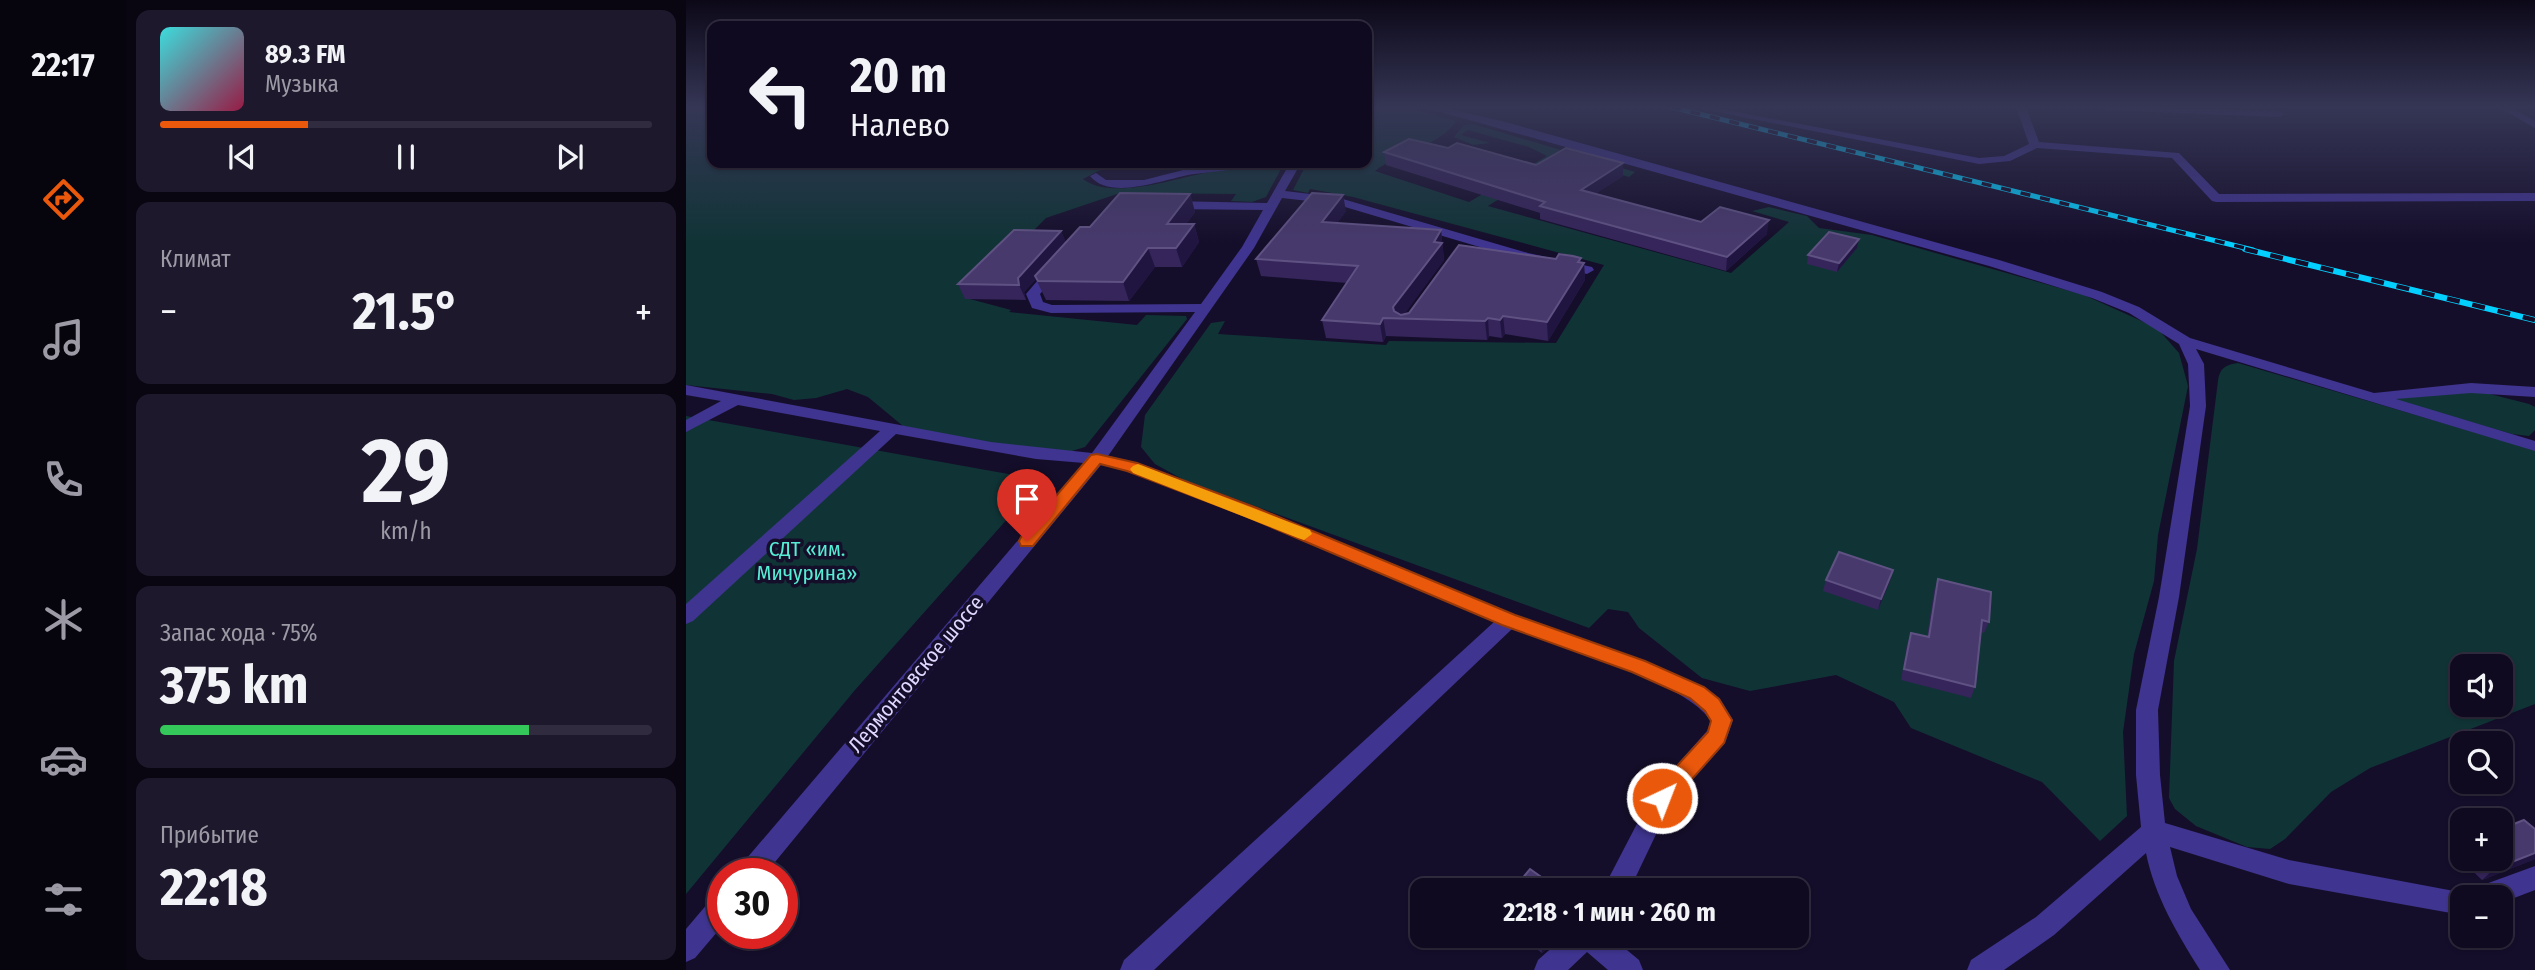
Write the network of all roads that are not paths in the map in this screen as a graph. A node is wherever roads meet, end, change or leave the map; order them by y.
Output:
1 (1601, 152) edge
2 (1933, 152) edge
3 (2020, 152) edge
4 (2137, 152) edge
5 (1218, 168) edge
6 (1292, 168) edge
7 (1096, 176) dead end
8 (2535, 197) edge
9 (1275, 201) junction
10 (1152, 205) edge
11 (1069, 254) edge
12 (1587, 270) dead end
13 (1206, 308) junction
14 (2185, 341) junction
15 (686, 390) edge
16 (2535, 392) edge
17 (2372, 397) junction
18 (735, 400) junction
19 (686, 427) edge
20 (893, 428) junction
21 (2535, 446) edge
22 (1097, 459) junction
23 (686, 616) edge
24 (1509, 620) junction
25 (2154, 831) junction
26 (763, 858) edge
27 (1623, 878) edge
28 (2535, 878) edge
29 (2513, 886) edge
30 (2450, 900) edge
31 (707, 924) edge
32 (1573, 948) edge
33 (1602, 948) edge
34 (686, 949) edge
35 (1134, 970) edge
36 (1548, 970) edge
37 (1629, 970) edge
38 (1981, 970) edge
39 (2216, 970) edge

1 - 14 street
2 - 3 street
4 - 8 street
5 - 7 street
6 - 9 street, Лермонтовское шоссе
9 - 10 street
9 - 12 street
9 - 13 street, Лермонтовское шоссе
11 - 13 street
13 - 22 street, Лермонтовское шоссе
14 - 17 street
14 - 25 street
15 - 18 street
16 - 17 street
17 - 21 street
18 - 19 street
18 - 20 street
20 - 22 street
20 - 23 street
22 - 24 street
22 - 26 street, Лермонтовское шоссе
24 - 27 street
24 - 35 street
25 - 30 street
25 - 38 street
25 - 39 street
28 - 29 street
31 - 34 street
32 - 36 street
33 - 37 street

